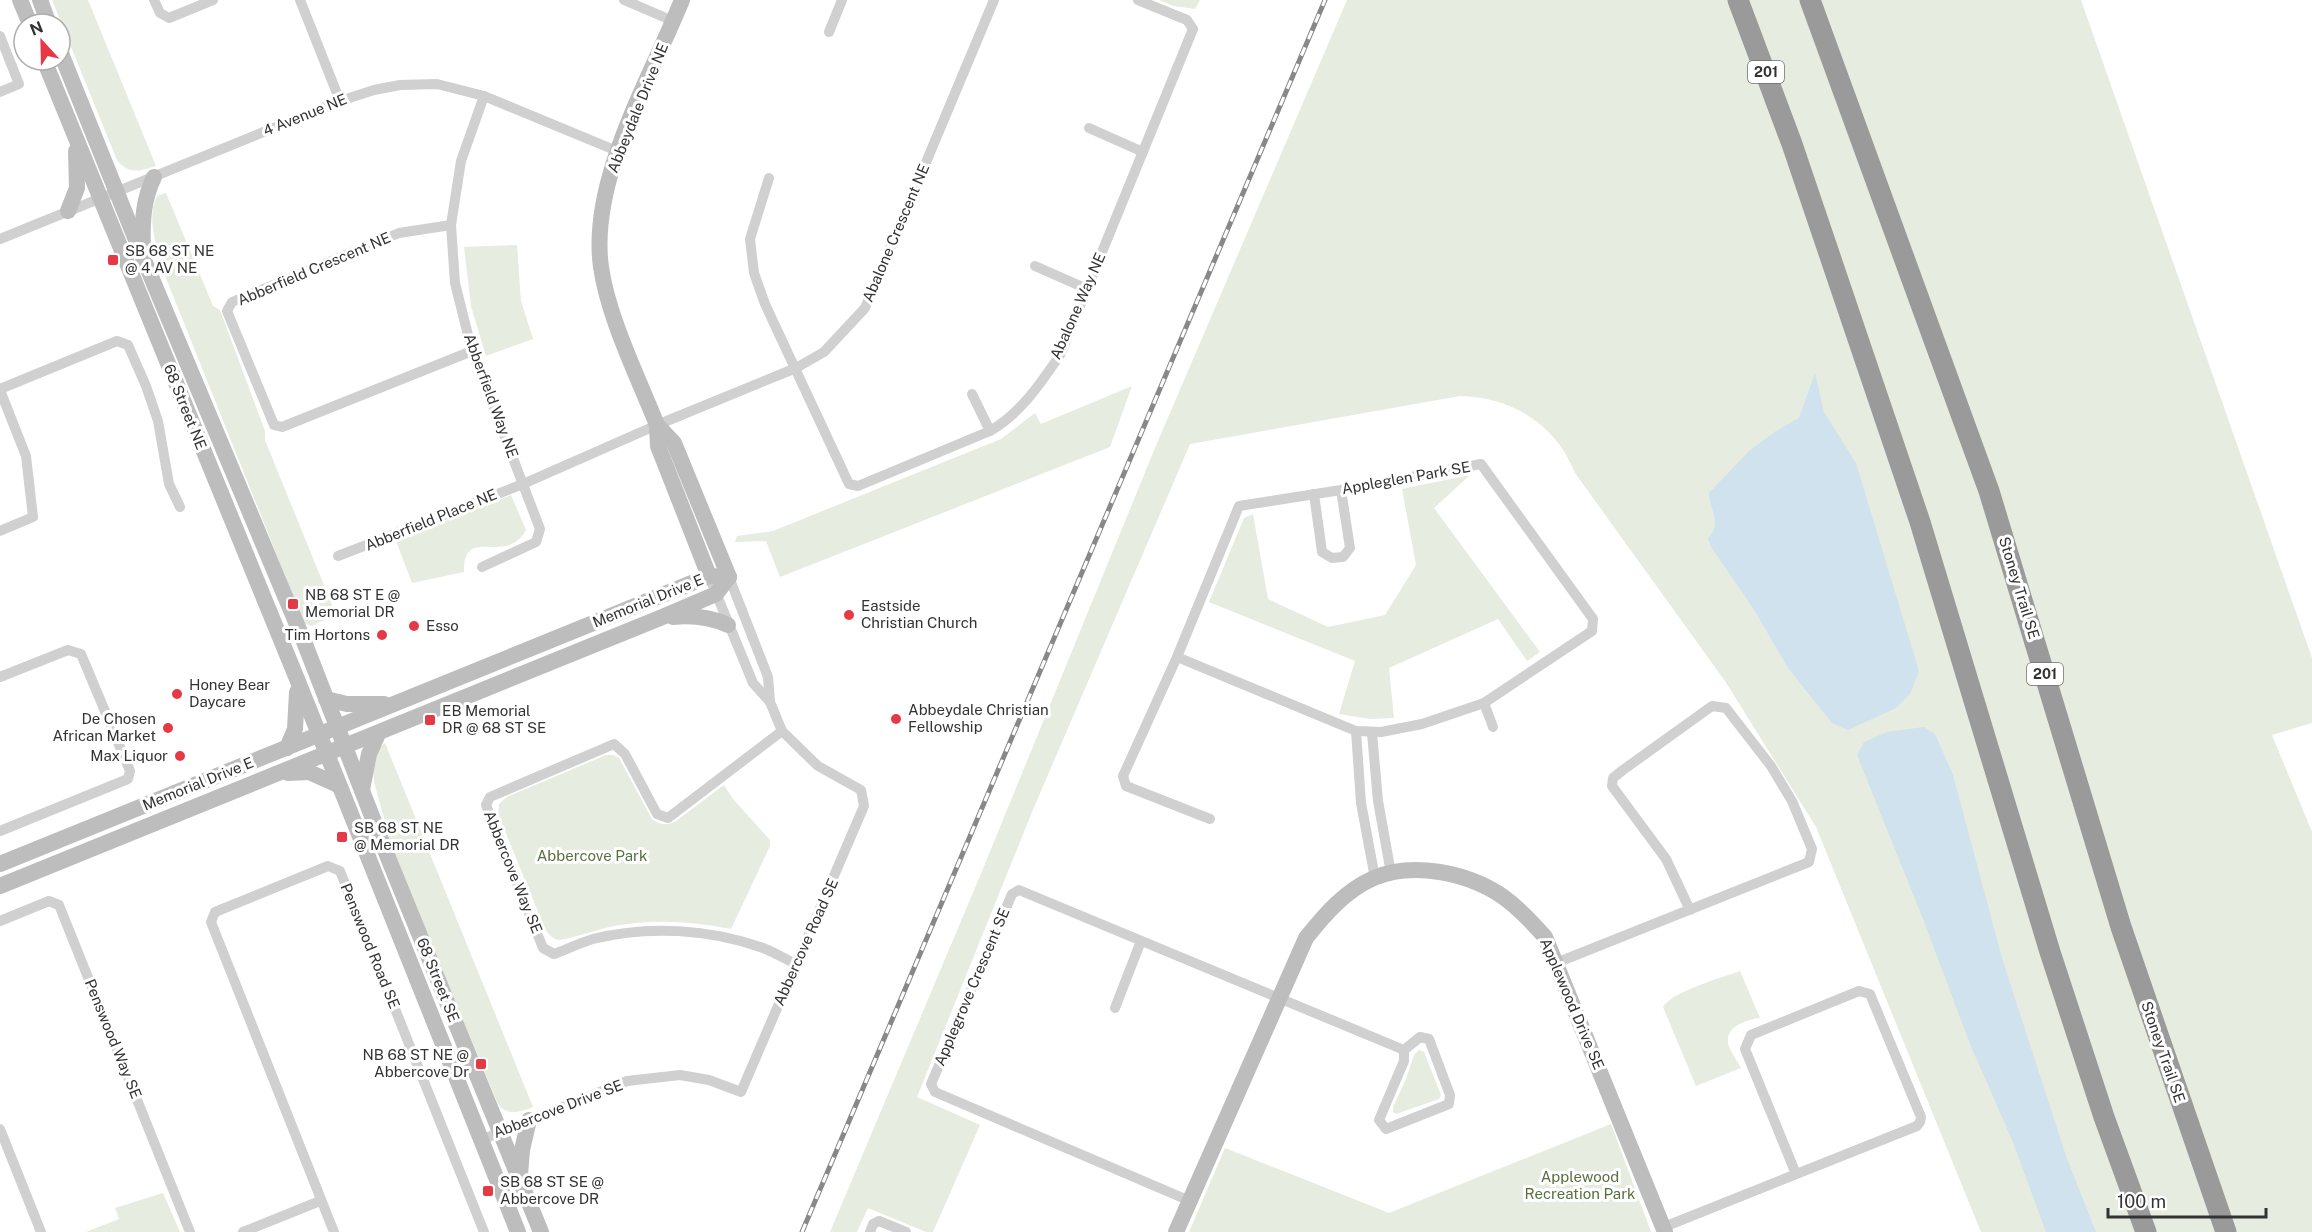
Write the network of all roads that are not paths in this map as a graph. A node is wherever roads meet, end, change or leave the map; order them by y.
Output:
1 (154, 0) edge
2 (213, 0) edge
3 (300, 0) edge
4 (624, 0) edge
5 (682, 0) edge
6 (842, 0) edge
7 (994, 0) edge
8 (1138, 0) edge
9 (1738, 0) edge
10 (1810, 0) edge
11 (673, 21) junction
12 (829, 32) dead end
13 (0, 36) edge
14 (49, 72) edge
15 (68, 72) edge
16 (0, 92) edge
17 (484, 96) junction
18 (340, 100) junction
19 (1089, 128) dead end
20 (75, 138) junction
21 (617, 151) junction
22 (1143, 152) junction
23 (154, 177) junction
24 (769, 178) dead end
25 (116, 192) junction
26 (100, 198) junction
27 (68, 211) junction
28 (451, 225) junction
29 (0, 239) edge
30 (144, 260) junction
31 (1035, 266) dead end
32 (1087, 289) junction
33 (472, 351) junction
34 (796, 368) junction
35 (0, 390) edge
36 (972, 394) dead end
37 (657, 425) junction
38 (990, 431) junction
39 (523, 483) junction
40 (1341, 490) junction
41 (1314, 494) junction
42 (180, 507) dead end
43 (0, 531) edge
44 (338, 556) dead end
45 (482, 567) dead end
46 (709, 576) junction
47 (729, 578) junction
48 (716, 594) junction
49 (660, 618) junction
50 (728, 625) junction
51 (1177, 657) junction
52 (0, 677) edge
53 (297, 679) junction
54 (326, 699) junction
55 (770, 702) junction
56 (1484, 703) junction
57 (394, 704) junction
58 (337, 727) junction
59 (1493, 728) dead end
60 (782, 731) junction
61 (1356, 731) junction
62 (1372, 733) junction
63 (378, 734) junction
64 (318, 735) junction
65 (345, 746) junction
66 (287, 748) junction
67 (326, 754) junction
68 (278, 773) junction
69 (338, 785) junction
70 (362, 791) junction
71 (1378, 801) junction
72 (1361, 803) junction
73 (1210, 819) dead end
74 (0, 831) edge
75 (0, 864) edge
76 (1383, 875) junction
77 (0, 886) edge
78 (1690, 910) junction
79 (0, 921) edge
80 (1142, 942) junction
81 (1557, 963) junction
82 (796, 964) junction
83 (1279, 999) junction
84 (1115, 1008) dead end
85 (1404, 1050) junction
86 (741, 1092) joint
87 (530, 1120) junction
88 (0, 1129) edge
89 (500, 1131) junction
90 (481, 1140) junction
91 (1796, 1174) junction
92 (520, 1179) junction
93 (320, 1201) junction
94 (1190, 1201) junction
95 (1665, 1229) edge
96 (41, 1232) edge
97 (190, 1232) edge
98 (243, 1232) edge
99 (334, 1232) edge
100 (484, 1232) edge
101 (518, 1232) edge
102 (541, 1232) edge
103 (870, 1232) edge
104 (906, 1232) edge
105 (1176, 1232) edge
106 (2146, 1232) edge
107 (2226, 1232) edge

1 - 2 street
3 - 18 street
4 - 11 street
5 - 11 main road, Abbeydale Drive NE
6 - 12 street
7 - 34 street, Abalone Crescent NE
8 - 22 street, Abalone Way NE
9 - 106 highway, 201
10 - 107 highway, Stoney Trail SE / 201
11 - 21 main road, Abbeydale Drive NE
13 - 16 street
14 - 20 main road, 68 Street NE
15 - 25 main road, 68 Street NE
17 - 18 street, 4 Avenue NE
17 - 21 street, 4 Avenue NE
17 - 28 street, Abberfield Way NE
18 - 23 street, 4 Avenue NE
19 - 22 street
20 - 26 main road, 68 Street NE
20 - 27 main road
21 - 37 main road, Abbeydale Drive NE
22 - 32 street, Abalone Way NE
23 - 25 street, 4 Avenue NE
23 - 30 main road
24 - 34 street
25 - 26 street, 4 Avenue NE
25 - 30 main road, 68 Street NE
26 - 27 street, 4 Avenue NE
26 - 53 main road, 68 Street NE
27 - 29 street, 4 Avenue NE
28 - 33 street, Abberfield Way NE
28 - 33 street, Abberfield Crescent NE
30 - 54 main road, 68 Street NE
31 - 32 street
32 - 38 street, Abalone Way NE
33 - 39 street, Abberfield Way NE
34 - 37 street, Abalone Crescent NE
34 - 38 street, Abalone Way NE
35 - 42 street
35 - 43 street
36 - 38 street
37 - 39 street
37 - 46 main road, Abbeydale Drive NE
37 - 47 main road, Abbeydale Drive NE
39 - 44 street, Abberfield Place NE
39 - 45 street, Abberfield Way NE
40 - 41 street, Appleglen Park SE
40 - 41 street
40 - 56 street, Appleglen Park SE
41 - 51 street, Appleglen Park SE
46 - 47 main road, Memorial Drive E
46 - 48 street
46 - 57 main road, Memorial Drive E
47 - 48 main road, Memorial Drive E
47 - 55 street
48 - 49 main road, Memorial Drive E
48 - 50 street
49 - 50 main road
49 - 63 main road, Memorial Drive E
50 - 55 street
51 - 61 street, Appleglen Park SE
51 - 73 street
52 - 74 street
53 - 64 main road, 68 Street NE
53 - 66 main road
54 - 57 main road
54 - 58 main road, 68 Street NE
55 - 60 street
56 - 59 street
56 - 62 street, Appleglen Park SE
57 - 58 main road, Memorial Drive E
58 - 64 main road, Memorial Drive E
58 - 65 main road, 68 Street SE
60 - 82 street, Abbercove Road SE
60 - 82 street, Abbercove Way SE
61 - 62 street, Appleglen Park SE
61 - 72 street
62 - 71 street
63 - 65 main road, Memorial Drive E
63 - 70 main road
64 - 66 main road, Memorial Drive E
64 - 67 main road, 68 Street NE
65 - 67 main road, Memorial Drive E
65 - 70 main road, 68 Street SE
66 - 75 main road, Memorial Drive E
67 - 68 main road, Memorial Drive E
67 - 69 main road, 68 Street SE
68 - 69 main road
68 - 77 main road, Memorial Drive E
69 - 90 main road, 68 Street SE
70 - 89 main road, 68 Street SE
71 - 72 street
71 - 76 street
72 - 76 street
76 - 81 main road, Applewood Drive SE
76 - 83 main road, Applewood Drive SE
78 - 78 street
78 - 81 street
79 - 97 street, Penswood Way SE
80 - 83 street, Applegrove Crescent SE
80 - 84 street
80 - 94 street, Applegrove Crescent SE
81 - 95 main road, Applewood Drive SE
82 - 86 street, Abbercove Road SE
83 - 85 street, Applegrove Crescent SE
83 - 94 main road, Applewood Drive SE
85 - 85 street
86 - 87 street, Abbercove Drive SE
87 - 89 street, Abbercove Drive SE
87 - 92 main road
88 - 96 street
89 - 90 street, Abbercove Drive SE
89 - 92 main road, 68 Street SE
90 - 101 main road, 68 Street SE
91 - 91 street
91 - 95 street
92 - 102 main road, 68 Street SE
93 - 98 street
93 - 99 street, Penswood Road SE
93 - 100 street, Penswood Road SE
94 - 105 main road, Applewood Drive SE
103 - 104 street

